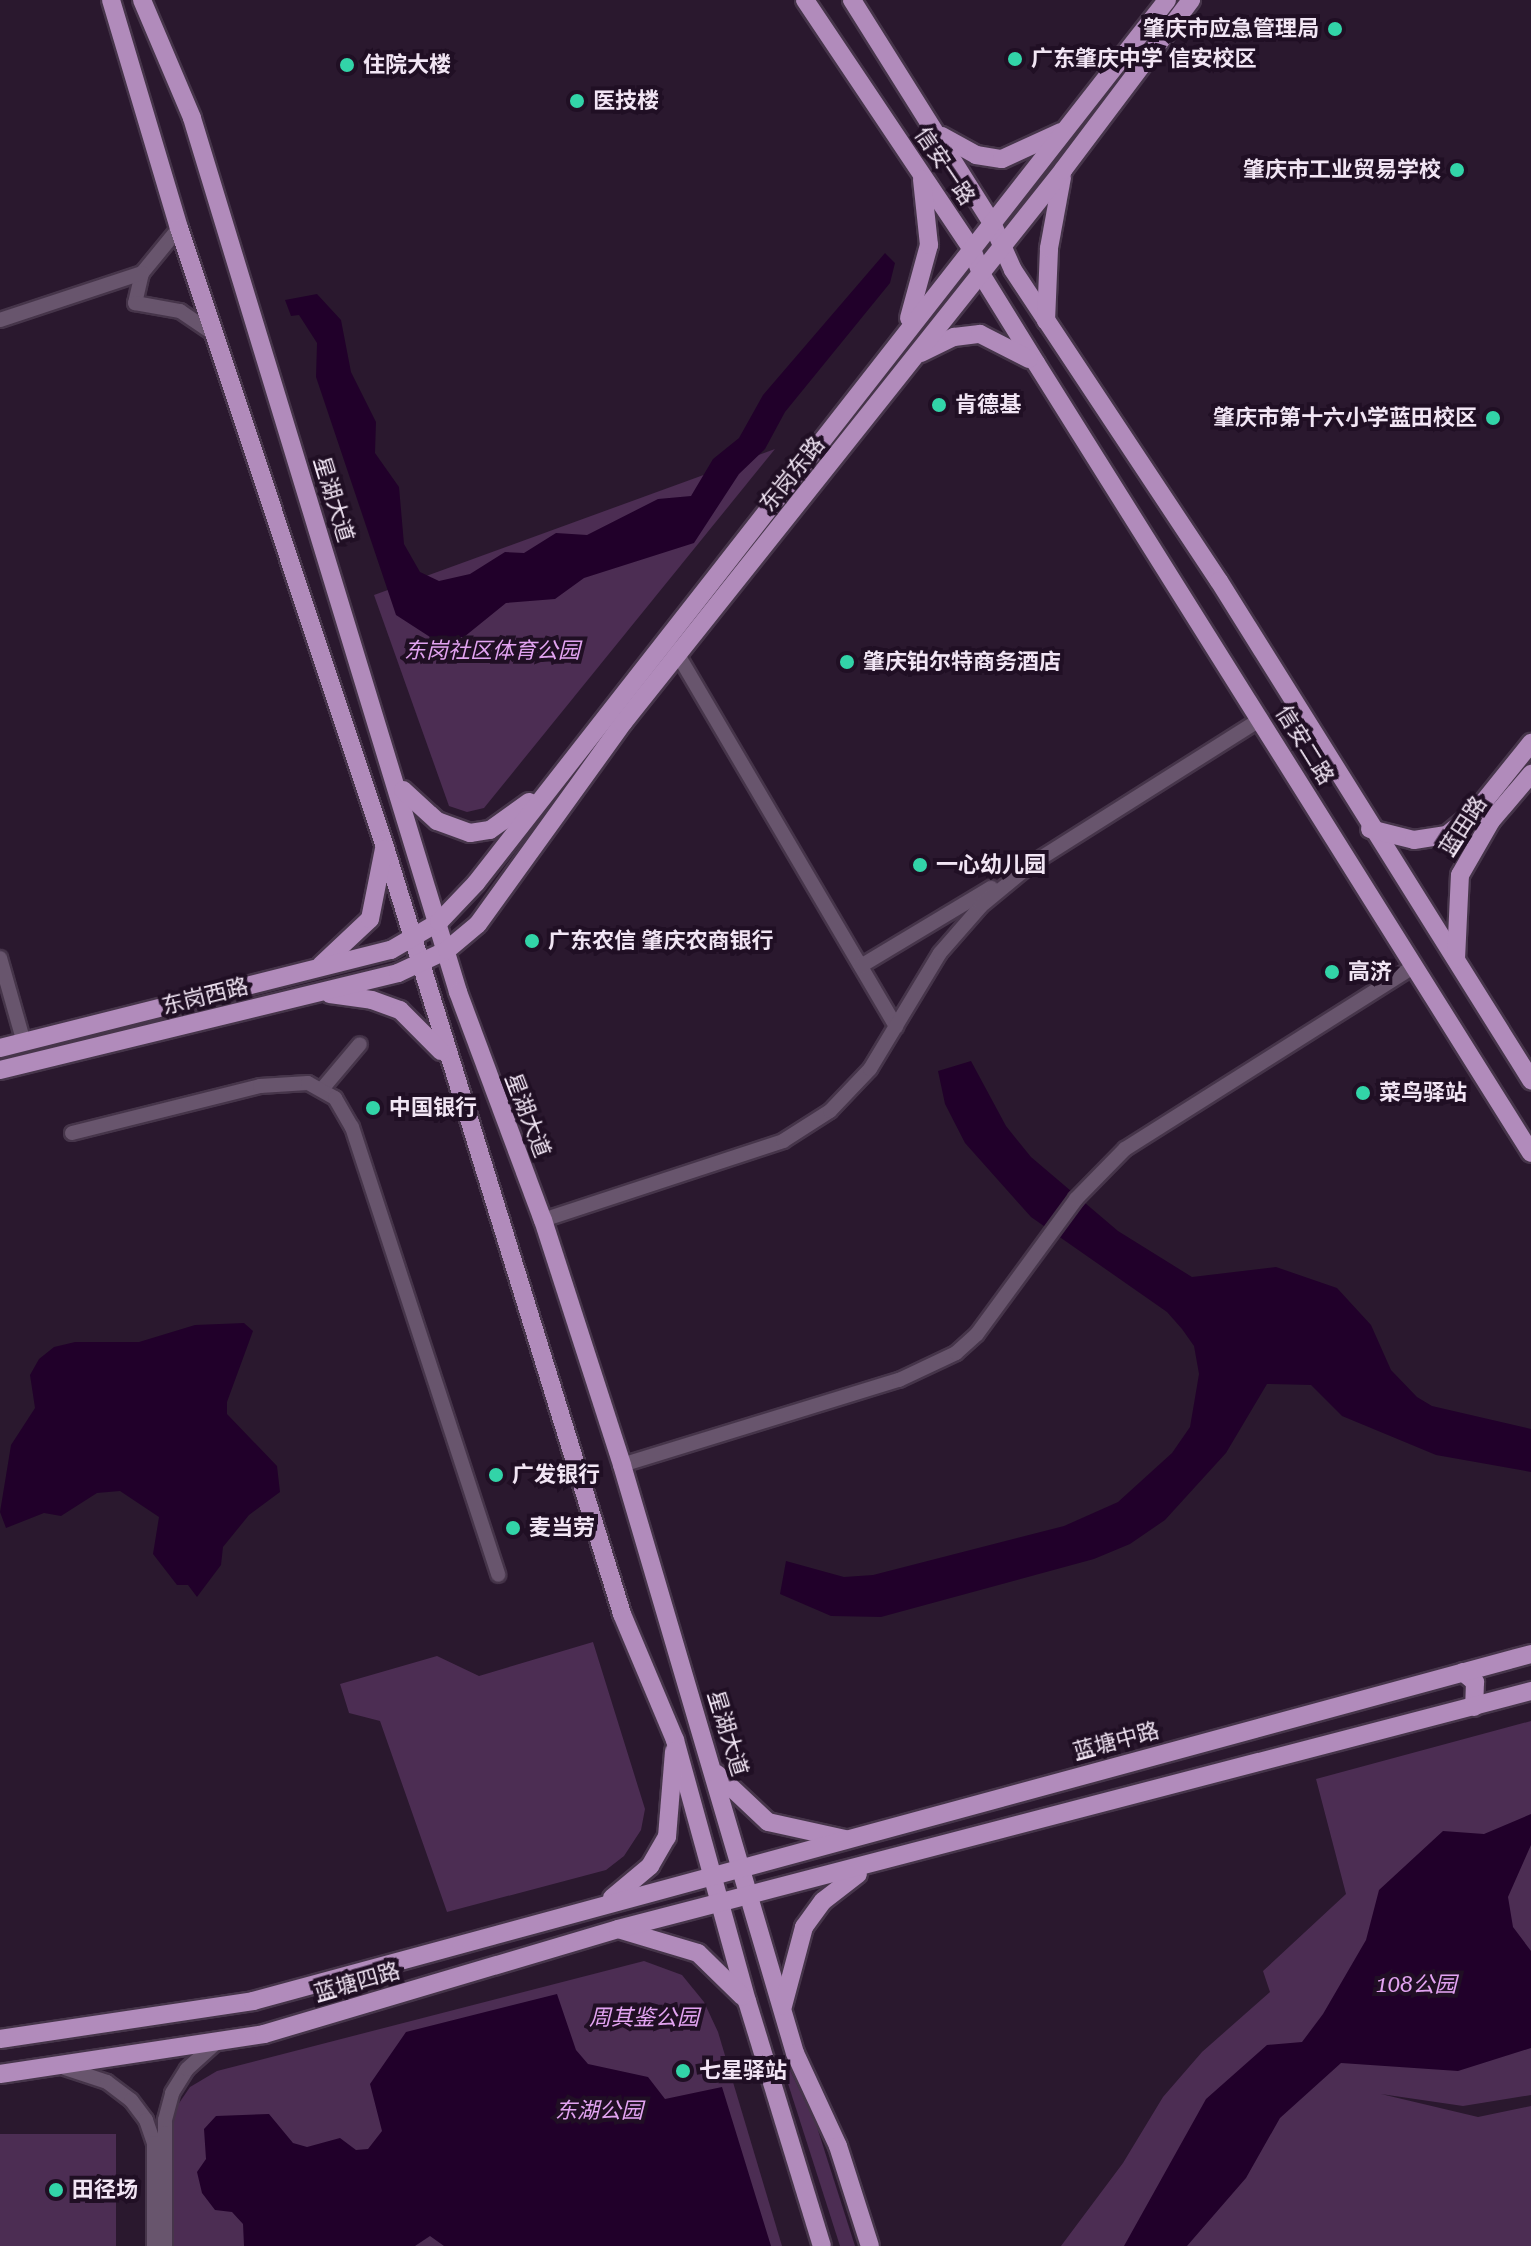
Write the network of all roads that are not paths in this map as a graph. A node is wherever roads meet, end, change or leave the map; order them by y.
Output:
1 (111, 0) edge
2 (142, 0) edge
3 (805, 0) edge
4 (852, 0) edge
5 (1167, 0) edge
6 (1191, 0) edge
7 (901, 77) junction
8 (870, 94) junction
9 (1068, 128) junction
10 (936, 132) junction
11 (1063, 170) junction
12 (922, 176) junction
13 (1021, 187) junction
14 (1039, 202) junction
15 (992, 223) junction
16 (179, 228) junction
17 (972, 249) junction
18 (1000, 250) junction
19 (142, 273) junction
20 (981, 274) junction
21 (934, 297) junction
22 (951, 312) junction
23 (0, 320) edge
24 (1046, 321) junction
25 (214, 334) junction
26 (901, 339) junction
27 (918, 354) junction
28 (1036, 363) junction
29 (1156, 485) junction
30 (1126, 503) junction
31 (672, 647) junction
32 (1261, 719) junction
33 (1531, 743) edge
34 (1531, 774) edge
35 (559, 777) junction
36 (397, 782) junction
37 (1370, 829) junction
38 (384, 844) junction
39 (1033, 863) junction
40 (439, 922) junction
41 (413, 941) junction
42 (447, 950) junction
43 (0, 958) edge
44 (1456, 961) junction
45 (420, 966) junction
46 (861, 966) junction
47 (1415, 966) junction
48 (313, 971) junction
49 (277, 980) junction
50 (319, 993) junction
51 (283, 1001) junction
52 (896, 1027) junction
53 (24, 1043) junction
54 (360, 1044) dead end
55 (0, 1048) edge
56 (448, 1060) junction
57 (0, 1070) edge
58 (1531, 1080) edge
59 (323, 1088) junction
60 (499, 1110) junction
61 (467, 1119) junction
62 (72, 1133) dead end
63 (1531, 1153) edge
64 (543, 1220) junction
65 (622, 1465) junction
66 (498, 1575) dead end
67 (1531, 1654) edge
68 (1463, 1672) junction
69 (1531, 1691) edge
70 (1474, 1707) junction
71 (675, 1740) junction
72 (714, 1771) junction
73 (1031, 1789) junction
74 (1042, 1821) junction
75 (852, 1841) junction
76 (867, 1868) junction
77 (742, 1870) junction
78 (715, 1877) junction
79 (750, 1897) junction
80 (607, 1902) junction
81 (721, 1903) junction
82 (618, 1929) junction
83 (343, 1976) junction
84 (747, 2001) junction
85 (782, 2008) junction
86 (352, 2009) junction
87 (0, 2039) edge
88 (216, 2043) junction
89 (795, 2053) junction
90 (766, 2062) junction
91 (65, 2068) junction
92 (0, 2074) edge
93 (154, 2246) edge
94 (165, 2246) edge
95 (822, 2246) edge
96 (870, 2246) edge

1 - 16 main road
2 - 36 main road, 星湖大道
3 - 8 main road, 信安一路
4 - 7 main road, 信安一路
5 - 9 main road, 东岗东路
6 - 11 main road, 东岗东路
7 - 8 main road
7 - 10 main road, 信安一路
8 - 12 main road, 信安一路
9 - 10 main road
9 - 13 main road, 东岗东路
10 - 15 main road, 信安一路
11 - 14 main road, 东岗东路
11 - 24 main road
12 - 17 main road, 信安一路
12 - 26 main road
13 - 14 main road
13 - 15 main road, 东岗东路
14 - 18 main road, 东岗东路
15 - 17 main road, 东岗东路
15 - 18 main road, 信安一路
16 - 19 street
16 - 25 main road
17 - 20 main road, 信安一路
17 - 21 main road, 东岗东路
18 - 20 main road, 东岗东路
18 - 24 main road, 信安一路
19 - 23 street
19 - 25 street
20 - 22 main road, 东岗东路
20 - 28 main road, 信安一路
21 - 22 main road
21 - 26 main road, 东岗东路
22 - 27 main road, 东岗东路
24 - 29 main road, 信安二路
25 - 38 main road
26 - 31 main road, 东岗东路
27 - 28 main road
27 - 31 main road, 东岗东路
28 - 30 main road, 信安二路
29 - 30 main road
29 - 37 main road, 信安二路
30 - 32 main road, 信安二路
31 - 35 main road, 东岗东路
31 - 42 main road, 东岗东路
31 - 46 street
32 - 39 street
32 - 47 main road, 信安二路
33 - 37 main road, 蓝田路
34 - 44 main road, 蓝田路
35 - 36 main road
35 - 40 main road, 东岗东路
36 - 40 main road, 星湖大道
37 - 44 main road, 信安二路
38 - 41 main road
38 - 48 main road
39 - 46 street
39 - 52 street
40 - 41 main road, 东岗东路
40 - 42 main road, 星湖大道
41 - 45 main road
41 - 48 main road, 东岗西路
42 - 45 main road, 东岗东路
42 - 60 main road, 星湖大道
43 - 53 street
44 - 58 main road, 信安二路
45 - 50 main road, 东岗西路
45 - 56 main road
46 - 52 street
47 - 63 main road, 信安二路
47 - 65 street
48 - 49 main road, 东岗西路
49 - 51 street
49 - 53 main road, 东岗西路
50 - 51 main road, 东岗西路
50 - 56 main road
51 - 57 main road, 东岗西路
52 - 64 street
53 - 55 main road, 东岗西路
54 - 59 street
56 - 61 main road
59 - 62 street
59 - 66 street
60 - 61 main road
60 - 64 main road, 星湖大道
61 - 71 main road
64 - 65 main road, 星湖大道
65 - 72 main road, 星湖大道
67 - 68 main road, 蓝塘中路
68 - 70 main road
68 - 73 main road, 蓝塘中路
69 - 70 main road
70 - 74 main road
71 - 78 main road
71 - 80 main road
72 - 75 main road
72 - 77 main road, 星湖大道
73 - 74 main road
73 - 75 main road, 蓝塘中路
74 - 76 main road
75 - 77 main road, 蓝塘中路
76 - 79 main road
76 - 85 main road
77 - 78 main road, 蓝塘中路
77 - 79 main road, 星湖大道
78 - 80 main road, 蓝塘四路
78 - 81 main road
79 - 81 main road
79 - 85 main road, 星湖大道
80 - 83 main road, 蓝塘四路
81 - 82 main road, 蓝塘四路
81 - 84 main road
82 - 84 main road
82 - 86 main road, 蓝塘四路
83 - 86 main road
83 - 87 main road, 蓝塘四路
84 - 90 main road
85 - 89 main road, 星湖大道
86 - 88 main road, 蓝塘四路
88 - 91 main road, 蓝塘四路
88 - 94 street
89 - 90 main road
89 - 96 main road, 星湖大道
90 - 95 main road
91 - 92 main road, 蓝塘四路
91 - 93 street

